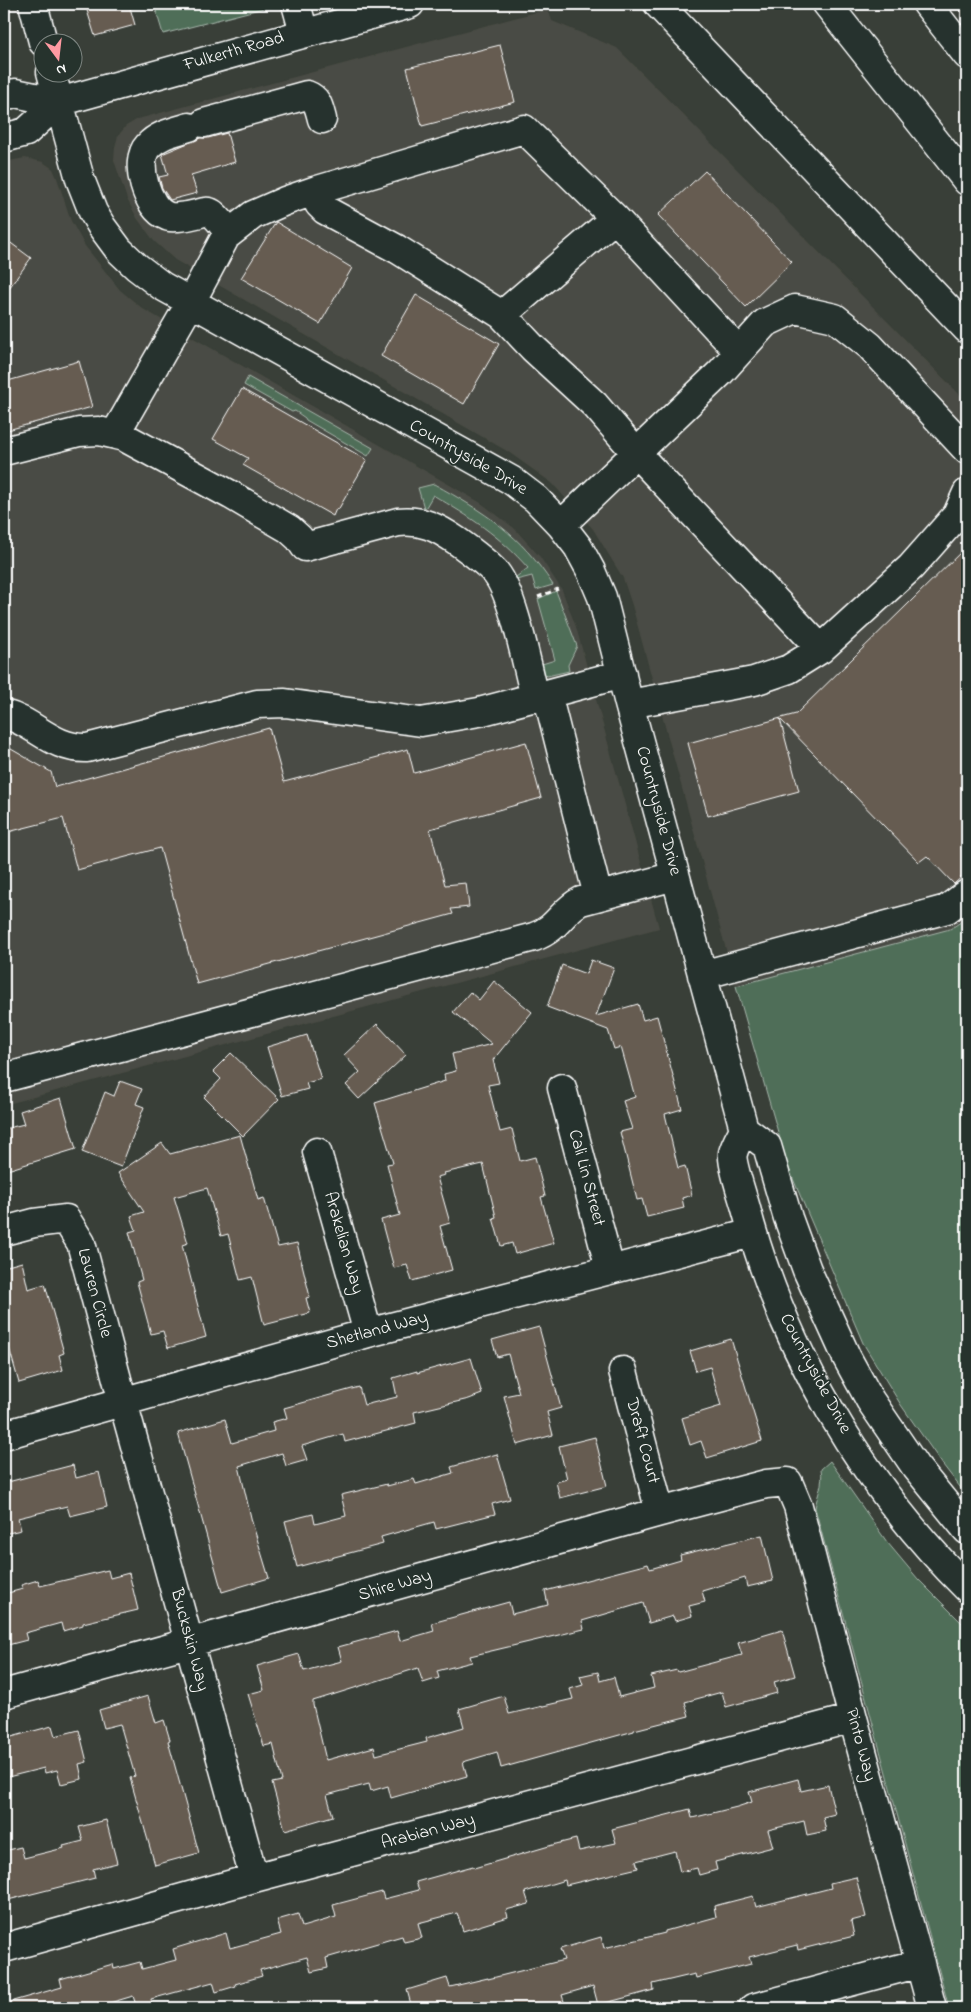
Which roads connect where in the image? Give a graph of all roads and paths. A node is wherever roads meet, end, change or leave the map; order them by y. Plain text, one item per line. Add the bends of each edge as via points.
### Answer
1 (33, 4) edge
2 (296, 4) edge
3 (410, 4) edge
4 (658, 4) edge
5 (827, 4) edge
6 (927, 4) edge
7 (40, 32) edge
8 (304, 33) junction
9 (967, 55) edge
10 (54, 82) edge
11 (4, 96) edge
12 (59, 102) junction
13 (322, 119) dead end
14 (4, 138) edge
15 (967, 181) edge
16 (314, 191) junction
17 (615, 218) junction
18 (230, 232) junction
19 (191, 302) junction
20 (502, 315) junction
21 (967, 329) edge
22 (738, 351) junction
23 (115, 434) junction
24 (967, 450) edge
25 (4, 451) edge
26 (637, 454) junction
27 (967, 493) edge
28 (561, 525) junction
29 (558, 589) dead end
30 (538, 597) dead end
31 (821, 649) junction
32 (622, 674) junction
33 (541, 695) junction
34 (629, 704) junction
35 (4, 714) edge
36 (675, 876) junction
37 (967, 894) edge
38 (598, 896) junction
39 (702, 975) junction
40 (4, 1078) edge
41 (562, 1088) dead end
42 (744, 1129) junction
43 (317, 1152) dead end
44 (4, 1231) edge
45 (752, 1232) junction
46 (610, 1269) junction
47 (368, 1333) junction
48 (623, 1371) dead end
49 (122, 1402) junction
50 (4, 1435) edge
51 (788, 1482) joint
52 (660, 1512) junction
53 (967, 1530) edge
54 (967, 1588) edge
55 (190, 1643) junction
56 (4, 1694) edge
57 (853, 1718) junction
58 (254, 1878) junction
59 (4, 1948) edge
60 (920, 1963) junction
61 (753, 2008) edge
62 (932, 2008) edge

1 - 7 main road
2 - 8 main road
3 - 8 main road, Fulkerth Road
4 - 21 main road
5 - 15 main road
6 - 9 main road
8 - 12 main road, Fulkerth Road
10 - 12 main road, Countryside Drive
11 - 12 main road, Fulkerth Road via 15,93
12 - 14 main road, Fulkerth Road via 26,132
12 - 19 main road, Countryside Drive via 80,179 102,228 141,271
13 - 18 main road via 319,105 314,97 307,95 159,136 146,148 141,166 142,180 158,210 166,216 181,217 209,211
16 - 17 main road via 524,129
16 - 18 main road via 253,215
16 - 20 main road via 325,210 397,249
17 - 20 main road
17 - 22 main road
18 - 19 main road
19 - 23 main road
19 - 28 main road, Countryside Drive via 511,480 536,499
20 - 26 main road via 596,405
22 - 24 main road via 765,322 795,309 835,318 870,346
22 - 26 main road via 720,373
23 - 25 main road via 79,432
23 - 33 main road via 132,440 289,529 305,547 412,520 429,524 451,537 484,562 504,586
26 - 28 main road
26 - 31 main road
27 - 31 main road via 957,515 911,566
28 - 32 main road, Countryside Drive via 578,547 602,597
29 - 30 path
31 - 34 main road via 789,669 754,681
32 - 33 main road
32 - 34 main road, Countryside Drive
33 - 35 main road via 448,719 421,722 285,703 257,704 86,748 62,745
33 - 38 main road
34 - 36 main road, Countryside Drive
36 - 38 main road
36 - 39 main road, Countryside Drive
37 - 39 main road via 947,909 928,915
38 - 40 main road via 574,904 549,930 534,936
39 - 42 main road, Countryside Drive
41 - 46 main road, Cali Lin Street
42 - 45 main road, Countryside Drive via 732,1155
42 - 53 main road, Countryside Drive via 767,1146 807,1270 870,1400 915,1466
43 - 47 main road, Arakelian Way
44 - 49 main road, Lauren Circle via 66,1219 81,1243
45 - 46 main road, Shetland Way
45 - 54 main road, Countryside Drive via 782,1315 827,1404 891,1501
46 - 47 main road, Shetland Way
47 - 49 main road, Shetland Way
48 - 52 main road, Draft Court
49 - 50 main road, Shetland Way
49 - 55 main road, Buckskin Way
51 - 52 main road, Shire Way via 766,1484
51 - 57 main road, Pinto Way via 798,1506
52 - 55 main road, Shire Way
55 - 56 main road, Shire Way
55 - 58 main road, Buckskin Way
57 - 58 main road, Arabian Way
57 - 60 main road, Pinto Way
58 - 59 main road, Arabian Way
60 - 61 main road
60 - 62 main road, Pinto Way

